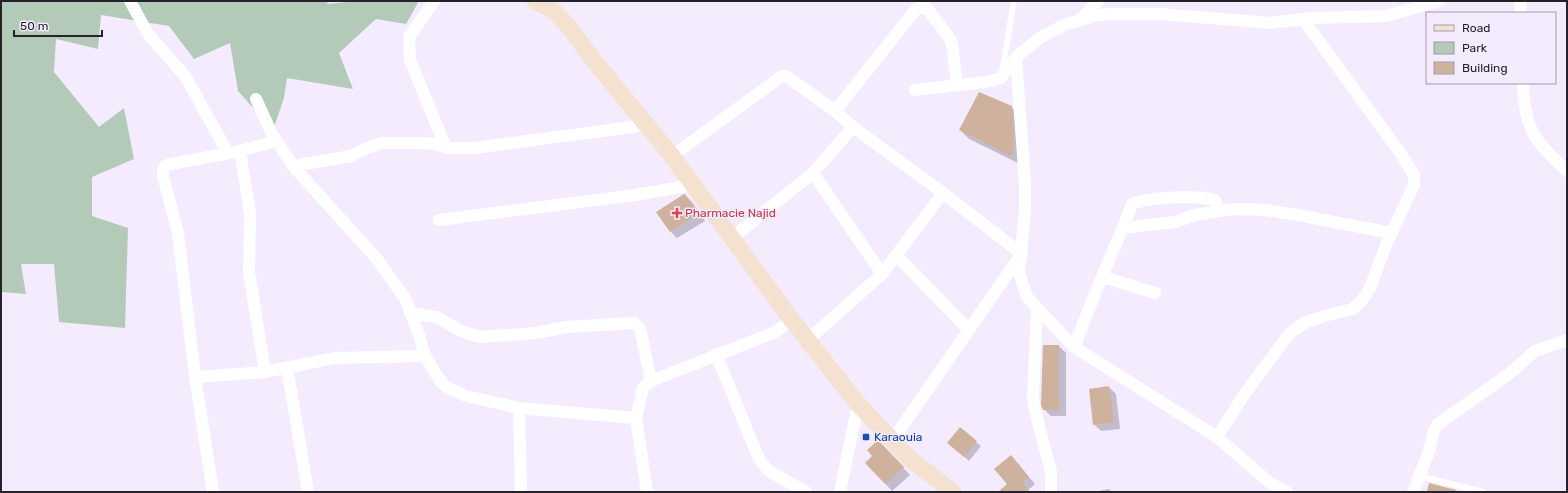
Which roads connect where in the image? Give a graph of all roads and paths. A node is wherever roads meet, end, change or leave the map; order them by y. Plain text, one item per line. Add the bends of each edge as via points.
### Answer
1 (130, 1) edge
2 (434, 1) edge
3 (536, 1) edge
4 (1014, 1) edge
5 (1098, 1) edge
6 (1439, 1) edge
7 (1520, 1) edge
8 (1521, 12) edge
9 (1303, 19) junction
10 (1081, 20) junction
11 (1016, 57) junction
12 (1001, 78) junction
13 (1523, 84) edge
14 (957, 85) junction
15 (915, 90) dead end
16 (256, 99) dead end
17 (835, 111) junction
18 (647, 125) junction
19 (853, 127) junction
20 (276, 141) junction
21 (446, 148) junction
22 (240, 151) junction
23 (228, 153) junction
24 (672, 156) junction
25 (293, 166) junction
26 (1567, 170) edge
27 (813, 173) junction
28 (692, 185) junction
29 (943, 193) junction
30 (1219, 211) junction
31 (439, 220) dead end
32 (1123, 228) junction
33 (1391, 233) junction
34 (732, 238) junction
35 (1022, 254) junction
36 (896, 255) junction
37 (882, 274) junction
38 (1103, 277) junction
39 (1155, 293) dead end
40 (1037, 309) junction
41 (410, 313) junction
42 (791, 319) junction
43 (968, 330) junction
44 (808, 340) junction
45 (1567, 340) edge
46 (1074, 347) junction
47 (716, 354) junction
48 (425, 356) junction
49 (286, 367) junction
50 (265, 372) junction
51 (195, 376) junction
52 (651, 381) junction
53 (858, 404) junction
54 (518, 408) junction
55 (636, 418) junction
56 (1217, 437) junction
57 (892, 441) junction
58 (1419, 476) junction
59 (1269, 487) edge
60 (213, 492) edge
61 (308, 492) edge
62 (521, 492) edge
63 (647, 492) edge
64 (806, 492) edge
65 (840, 492) edge
66 (953, 492) edge
67 (1051, 492) edge
68 (1286, 492) edge
69 (1413, 492) edge
70 (1483, 492) edge

1 - 23 street via 148,34 185,76
2 - 21 street via 409,37 409,51 410,60
3 - 18 street via 554,11 570,28
4 - 12 lane
5 - 10 street
6 - 9 street via 1386,16
7 - 8 street
9 - 10 street via 1270,23 1160,14 1108,14
9 - 33 street via 1414,175 1414,185
10 - 11 street via 1041,37
11 - 12 street
11 - 35 street via 1025,184
12 - 14 street
13 - 26 street via 1526,118 1538,143
14 - 15 street
14 - 17 street via 950,39 927,8 917,8
16 - 20 street
17 - 19 street
17 - 24 street via 790,78 782,76
18 - 21 street via 474,148
18 - 24 street
19 - 27 street
19 - 29 street
20 - 22 street
20 - 25 street
21 - 25 street via 438,144 382,143 351,156
22 - 23 street
22 - 50 street via 250,214 249,272
23 - 51 street via 171,164 165,166 163,171 178,233
24 - 28 street
25 - 41 street via 377,259 406,300
27 - 34 street
27 - 37 street
28 - 31 street
28 - 34 street
29 - 35 street
29 - 36 street
30 - 32 street via 1175,222
30 - 32 street via 1215,200 1206,197 1152,199 1132,204
30 - 33 street via 1266,210
32 - 38 street via 1111,252
33 - 56 street via 1364,298 1353,309 1306,322 1290,333 1246,392
34 - 42 street
35 - 40 street via 1020,272 1023,287
35 - 43 street
36 - 37 street
36 - 43 street
37 - 44 street
38 - 39 street
38 - 46 street
40 - 46 street
40 - 67 street via 1033,395 1051,472
41 - 48 street
41 - 52 street via 437,317 459,330 479,337 537,333 566,327 634,323 640,328
42 - 44 street
42 - 47 street via 773,333
43 - 57 street
44 - 53 street
45 - 58 street via 1534,351 1509,374 1438,424
46 - 56 street
47 - 52 street
47 - 64 street via 759,459 769,471
48 - 49 street via 335,358
48 - 54 street via 441,382 448,388 466,396
49 - 50 street
49 - 61 street
50 - 51 street
51 - 60 street
52 - 55 street via 643,388
53 - 57 street
53 - 65 street
54 - 55 street
54 - 62 street
55 - 63 street
56 - 59 street
57 - 66 street via 933,479
58 - 69 street
58 - 70 lane
59 - 68 street

